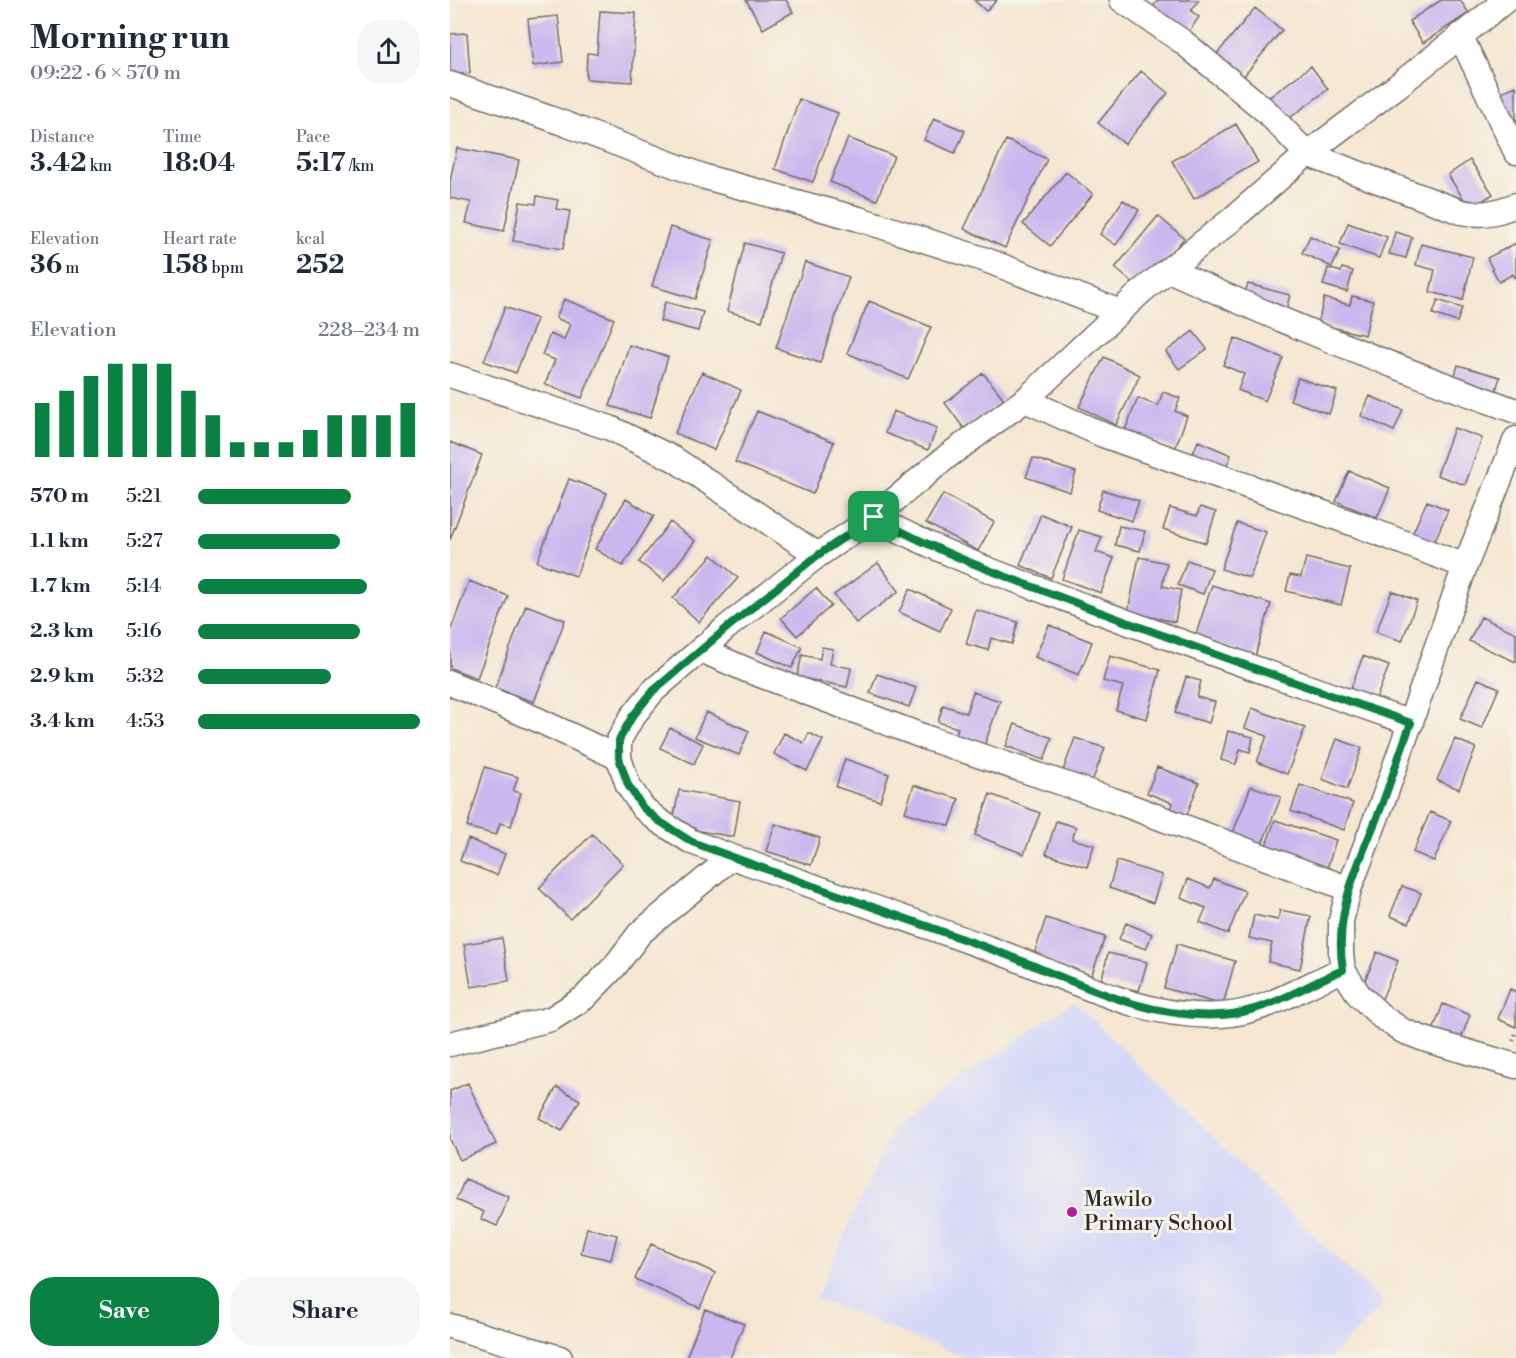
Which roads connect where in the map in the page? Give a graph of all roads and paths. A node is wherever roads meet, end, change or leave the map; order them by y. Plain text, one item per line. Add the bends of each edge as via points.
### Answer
1 (1122, 0) edge
2 (1506, 0) edge
3 (1460, 35) junction
4 (450, 84) edge
5 (1516, 152) edge
6 (1307, 154) junction
7 (1516, 205) edge
8 (1169, 270) junction
9 (1120, 312) junction
10 (450, 375) edge
11 (1025, 400) junction
12 (1516, 411) edge
13 (1516, 439) edge
14 (874, 517) junction
15 (818, 555) junction
16 (1465, 566) junction
17 (701, 650) junction
18 (450, 683) edge
19 (1411, 723) junction
20 (619, 758) junction
21 (732, 857) junction
22 (1349, 889) junction
23 (1343, 970) junction
24 (450, 1044) edge
25 (1516, 1066) edge
26 (450, 1326) edge
27 (560, 1358) edge

1 - 6 street via 1183,42 1258,104
2 - 3 street
3 - 5 street
3 - 6 street
4 - 9 street via 552,118 705,177 859,219 986,260
6 - 7 street via 1461,212 1496,213
6 - 8 street
8 - 9 street
8 - 12 street via 1428,379
9 - 11 street
10 - 15 street via 610,428 674,459
11 - 14 street via 949,455
11 - 16 street via 1103,435
13 - 16 street
14 - 15 street
14 - 19 street via 934,548 1022,583
15 - 17 street
16 - 19 street
17 - 20 street via 653,691 632,717 619,740
17 - 22 street via 930,739 1113,800
18 - 20 street
19 - 22 street
20 - 21 street via 628,785 643,808 692,842
21 - 23 street via 1150,1009 1180,1014 1246,1012
21 - 24 street via 640,933 584,998 551,1019
22 - 23 street via 1341,921
23 - 25 street via 1359,995 1403,1030
26 - 27 street

